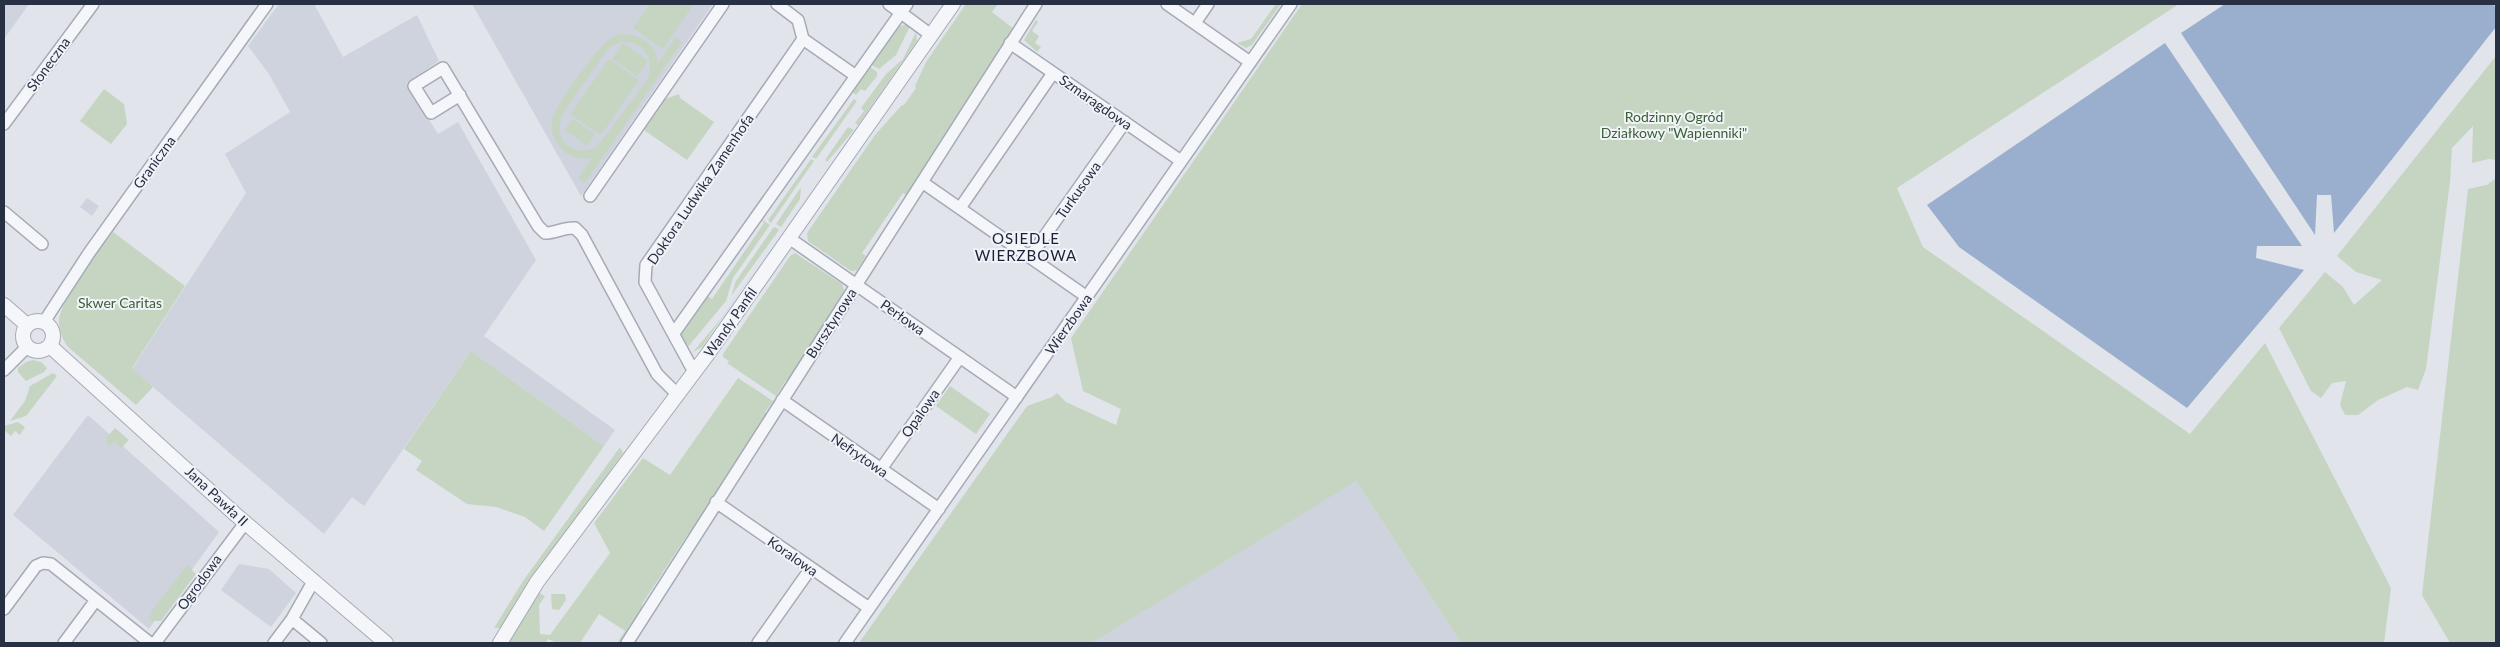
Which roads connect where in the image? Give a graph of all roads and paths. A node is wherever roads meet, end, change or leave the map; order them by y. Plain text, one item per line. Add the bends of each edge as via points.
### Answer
1 (93, 4) edge
2 (267, 4) edge
3 (723, 4) edge
4 (777, 4) edge
5 (889, 4) edge
6 (953, 4) edge
7 (1036, 4) edge
8 (1167, 4) edge
9 (1208, 4) edge
10 (1291, 4) edge
11 (904, 8) edge
12 (1195, 23) junction
13 (931, 35) junction
14 (803, 39) junction
15 (1010, 43) junction
16 (1250, 62) junction
17 (1053, 73) junction
18 (856, 76) junction
19 (460, 95) dead end
20 (1125, 122) junction
21 (4, 124) edge
22 (1181, 161) junction
23 (922, 182) junction
24 (590, 196) dead end
25 (960, 208) junction
26 (4, 212) edge
27 (789, 238) junction
28 (42, 244) dead end
29 (1030, 257) junction
30 (856, 284) junction
31 (1087, 297) junction
32 (4, 305) edge
33 (44, 322) junction
34 (27, 325) junction
35 (674, 333) junction
36 (50, 346) junction
37 (27, 347) junction
38 (960, 357) junction
39 (4, 370) edge
40 (694, 372) junction
41 (678, 395) junction
42 (1017, 397) junction
43 (782, 400) junction
44 (881, 469) junction
45 (716, 502) junction
46 (939, 509) junction
47 (245, 523) junction
48 (811, 568) junction
49 (314, 580) junction
50 (96, 600) junction
51 (869, 608) junction
52 (4, 610) edge
53 (292, 620) junction
54 (500, 641) edge
55 (64, 643) edge
56 (150, 643) edge
57 (155, 643) edge
58 (274, 643) edge
59 (321, 643) edge
60 (386, 643) edge
61 (627, 643) edge
62 (758, 643) edge
63 (845, 643) edge

1 - 21 street, Słoneczna
2 - 33 street, Graniczna via 89,253
3 - 24 street
4 - 14 street via 798,20
5 - 11 street
6 - 13 street, Wandy Panfil
7 - 15 street, Bursztynowa
8 - 12 street
9 - 12 street
10 - 16 street, Wierzbowa
11 - 13 street
11 - 18 street
12 - 16 street
13 - 27 street, Wandy Panfil
14 - 18 street
14 - 35 street, Doktora Ludwika Zamenhofa via 646,265 645,282
15 - 17 street, Szmaragdowa
15 - 23 street, Bursztynowa
16 - 22 street, Wierzbowa
17 - 20 street, Szmaragdowa
17 - 25 street
18 - 35 street
19 - 41 street via 538,226 545,233 575,228 582,235 657,374
20 - 22 street, Szmaragdowa
20 - 29 street, Turkusowa
22 - 31 street, Wierzbowa
23 - 25 street
23 - 30 street, Bursztynowa
25 - 29 street
26 - 28 street
27 - 30 street, Perłowa
27 - 40 street, Wandy Panfil
29 - 31 street
30 - 38 street, Perłowa
30 - 43 street, Bursztynowa
31 - 42 street, Wierzbowa
32 - 34 street
33 - 34 street
33 - 36 street via 52,328 54,336
34 - 37 street via 22,336
35 - 40 street, Doktora Ludwika Zamenhofa
36 - 37 street via 38,352
36 - 47 street, Jana Pawła II
37 - 39 street
38 - 42 street, Perłowa
38 - 44 street, Opalowa
40 - 41 street, Wandy Panfil
41 - 54 street, Wandy Panfil via 537,582
42 - 46 street, Wierzbowa
43 - 44 street, Nefrytowa
43 - 45 street, Bursztynowa
44 - 46 street, Nefrytowa
45 - 48 street, Koralowa
45 - 61 street, Bursztynowa
46 - 51 street, Wierzbowa
47 - 49 street, Jana Pawła II
47 - 57 street, Ogrodowa
48 - 51 street, Koralowa
48 - 62 street
49 - 53 street
49 - 60 street, Jana Pawła II
50 - 52 street via 51,564 43,563 36,566
50 - 55 street
50 - 56 street
51 - 63 street, Wierzbowa
53 - 58 street
53 - 59 street

